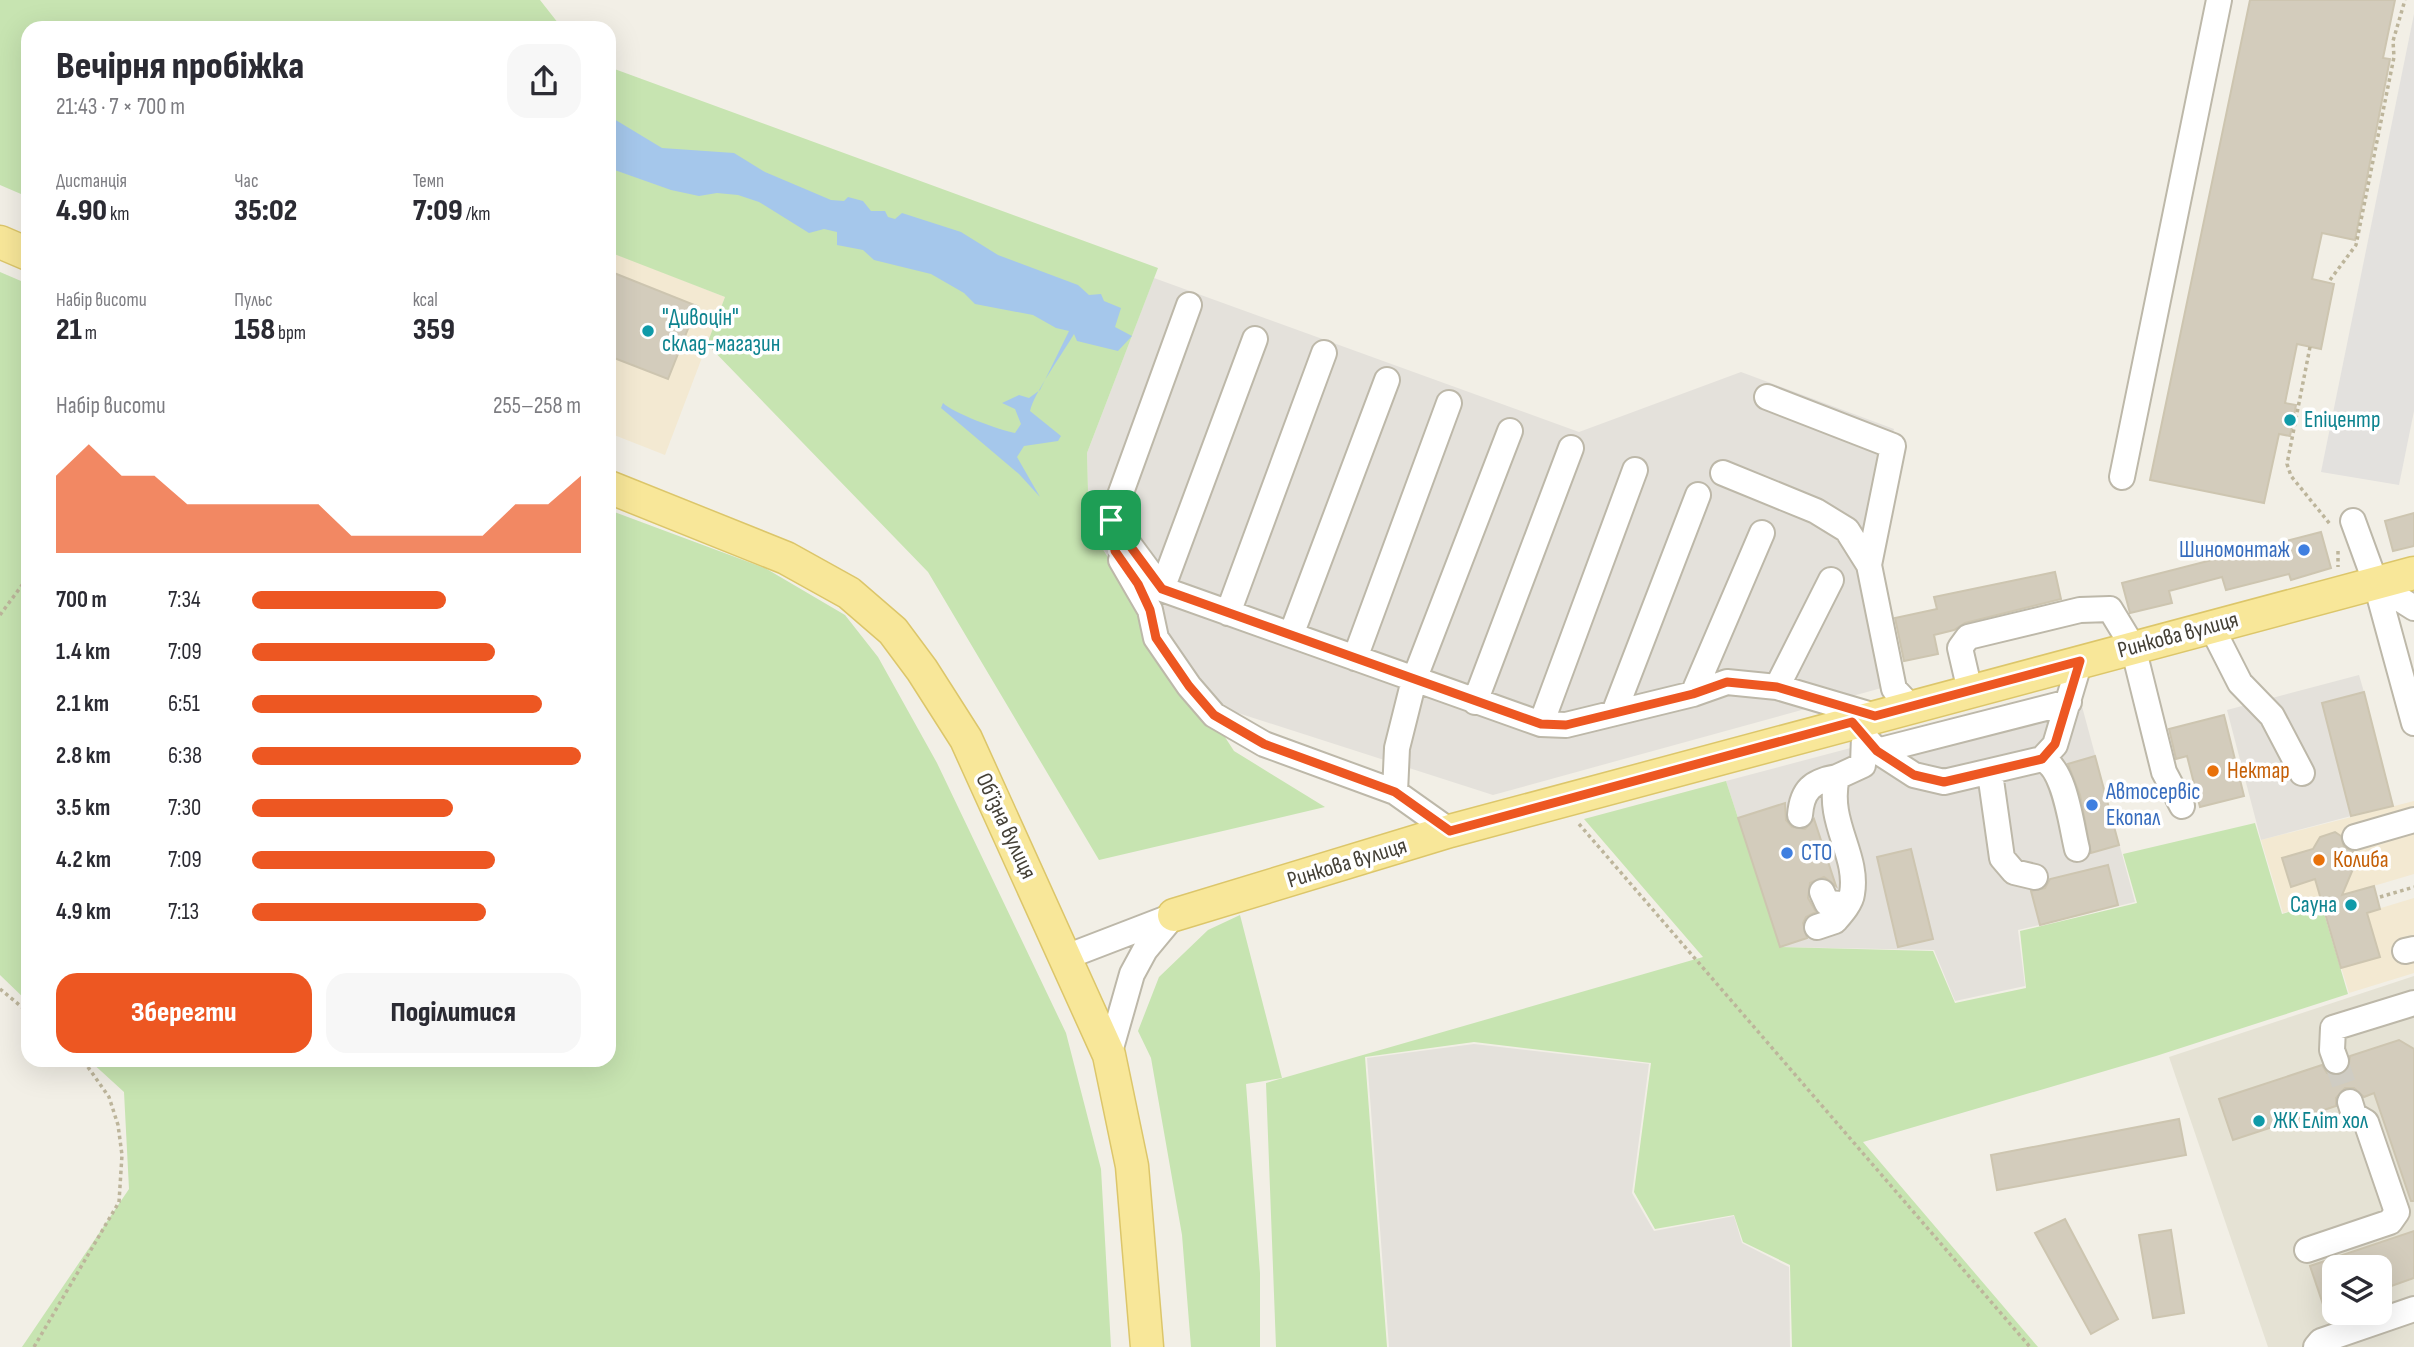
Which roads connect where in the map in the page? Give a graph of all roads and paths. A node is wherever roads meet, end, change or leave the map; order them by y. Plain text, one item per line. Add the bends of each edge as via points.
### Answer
1 (2220, 0) edge
2 (2405, 0) edge
3 (0, 242) edge
4 (21, 251) edge
5 (2330, 280) dead end
6 (1189, 305) dead end
7 (1255, 339) dead end
8 (2310, 347) dead end
9 (1324, 353) dead end
10 (1387, 380) dead end
11 (1767, 397) dead end
12 (1449, 403) dead end
13 (1510, 431) dead end
14 (1571, 448) dead end
15 (1635, 470) dead end
16 (1723, 473) dead end
17 (2122, 477) dead end
18 (616, 490) edge
19 (1698, 495) dead end
20 (1111, 520) junction
21 (2344, 525) joint
22 (1762, 533) dead end
23 (2336, 541) dead end
24 (1869, 565) junction
25 (2414, 573) edge
26 (1831, 580) dead end
27 (2376, 584) junction
28 (21, 586) edge
29 (1162, 589) junction
30 (2337, 593) junction
31 (2414, 608) edge
32 (1228, 612) junction
33 (0, 615) edge
34 (2211, 626) junction
35 (1291, 635) junction
36 (2133, 647) junction
37 (1355, 659) junction
38 (2080, 661) junction
39 (1414, 680) junction
40 (1777, 687) junction
41 (1970, 691) junction
42 (1693, 694) junction
43 (1475, 702) junction
44 (2069, 702) junction
45 (1911, 706) junction
46 (1614, 713) junction
47 (2414, 723) edge
48 (1541, 724) junction
49 (1867, 731) junction
50 (2052, 760) junction
51 (1990, 773) junction
52 (2302, 774) dead end
53 (1837, 777) junction
54 (1395, 792) junction
55 (1560, 801) junction
56 (2182, 806) dead end
57 (1800, 815) dead end
58 (2414, 820) edge
59 (1450, 831) junction
60 (2355, 837) dead end
61 (2077, 849) dead end
62 (2035, 877) dead end
63 (2414, 887) edge
64 (1822, 892) dead end
65 (2380, 897) dead end
66 (1849, 901) junction
67 (1174, 915) junction
68 (1817, 927) dead end
69 (1066, 957) junction
70 (0, 989) edge
71 (2414, 1003) edge
72 (21, 1006) edge
73 (1109, 1055) junction
74 (2336, 1060) tunnel mouth
75 (88, 1067) edge
76 (2350, 1102) tunnel mouth
77 (2306, 1250) dead end
78 (2414, 1309) edge
79 (34, 1347) edge
80 (1147, 1347) edge
81 (2030, 1347) edge
82 (2316, 1347) edge

1 - 17 street
2 - 5 path via 2393,41 2394,57 2357,245
3 - 4 main road
6 - 20 street
7 - 29 street
8 - 21 path via 2287,464 2291,476
9 - 32 street
10 - 35 street
11 - 24 street via 1893,446
12 - 37 street
13 - 39 street
14 - 43 street
15 - 48 street
16 - 24 street via 1816,511 1847,530
18 - 69 main road, Обʼїзна вулиця via 786,558 849,593 892,631 966,739
19 - 46 street
20 - 29 street
20 - 54 street via 1115,551 1138,584 1156,638 1214,715 1264,744
21 - 27 street
22 - 42 street
23 - 30 path via 2340,565 2332,573
24 - 45 street via 1894,689
25 - 27 main road, Ринкова вулиця
26 - 40 street
27 - 30 main road, Ринкова вулиця
27 - 31 street
27 - 47 street
28 - 33 path
29 - 32 street
30 - 34 main road, Ринкова вулиця
32 - 35 street
34 - 36 main road, Ринкова вулиця
34 - 52 street via 2240,683 2272,716
35 - 37 street
36 - 38 main road, Ринкова вулиця
36 - 41 street via 2110,609 2080,610 1968,638 1960,648
36 - 56 street via 2164,772
37 - 39 street
38 - 41 main road, Ринкова вулиця
38 - 44 street
39 - 43 street
39 - 54 street via 1397,748
40 - 42 street via 1727,682
40 - 49 street
41 - 45 main road, Ринкова вулиця
42 - 46 street
43 - 48 street
44 - 49 street
44 - 50 street
45 - 49 main road, Ринкова вулиця
46 - 48 street via 1566,725
49 - 51 street via 1914,775 1944,782
49 - 53 street via 1863,765
49 - 55 main road, Ринкова вулиця
50 - 51 street
50 - 61 street
51 - 62 street via 2002,858 2014,872
53 - 57 street via 1813,785 1801,798
53 - 66 street via 1834,812 1850,867 1853,894
54 - 59 street
55 - 59 main road, Ринкова вулиця
55 - 81 path
58 - 60 street
59 - 67 main road, Ринкова вулиця
63 - 65 path
64 - 66 street via 1827,902
66 - 68 street via 1835,921
67 - 69 street, Ринкова вулиця
67 - 73 street via 1132,974
69 - 73 main road, Обʼїзна вулиця
70 - 72 path
71 - 74 street via 2333,1028
73 - 80 main road, Обʼїзна вулиця via 1132,1166
75 - 79 path via 109,1097 118,1125 119,1202
76 - 77 street via 2354,1115 2366,1122 2397,1212 2390,1222
78 - 82 street via 2320,1341

